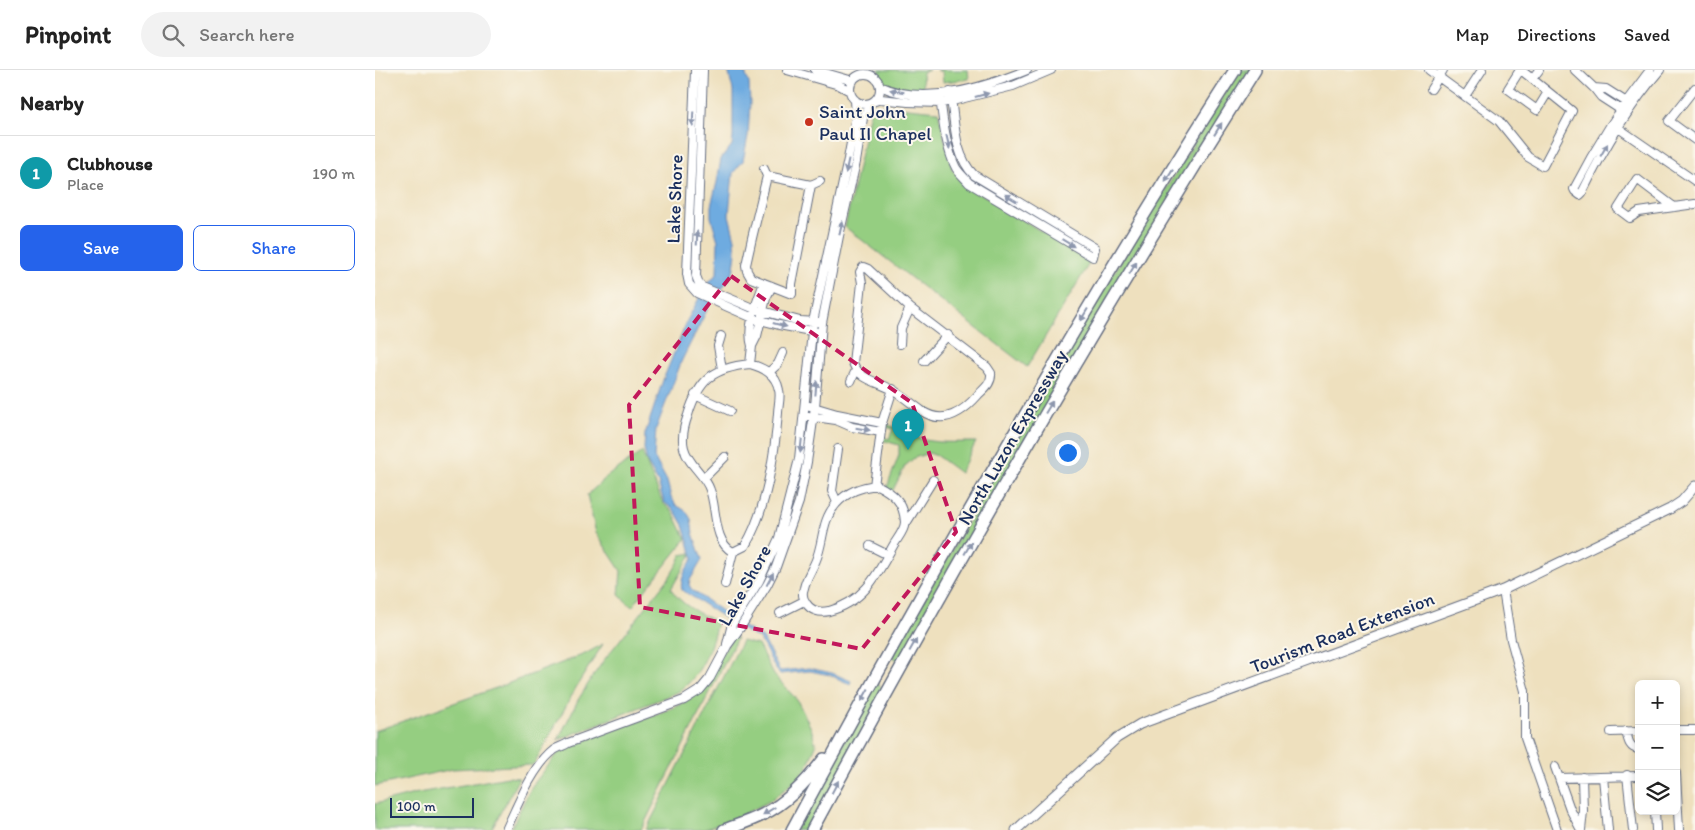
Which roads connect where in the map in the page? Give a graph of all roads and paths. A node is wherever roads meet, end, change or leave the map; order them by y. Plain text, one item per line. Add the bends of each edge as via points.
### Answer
1 (695, 70) edge
2 (703, 70) edge
3 (787, 70) edge
4 (815, 70) edge
5 (1027, 70) edge
6 (1031, 70) edge
7 (1051, 70) edge
8 (1235, 70) edge
9 (1255, 70) edge
10 (1429, 70) edge
11 (1482, 70) edge
12 (1521, 70) edge
13 (1539, 70) edge
14 (1575, 70) edge
15 (1649, 70) edge
16 (1660, 70) edge
17 (862, 72) edge
18 (872, 73) edge
19 (1441, 73) edge
20 (1035, 78) junction
21 (1532, 79) junction
22 (853, 81) junction
23 (880, 86) junction
24 (1594, 88) junction
25 (1695, 88) edge
26 (1431, 89) dead end
27 (850, 91) junction
28 (1548, 92) junction
29 (1614, 94) junction
30 (954, 96) junction
31 (1465, 96) junction
32 (940, 99) junction
33 (855, 100) junction
34 (872, 102) junction
35 (1608, 102) junction
36 (1629, 104) junction
37 (1623, 112) junction
38 (1615, 125) junction
39 (1695, 139) edge
40 (973, 175) junction
41 (1695, 180) edge
42 (820, 182) dead end
43 (969, 183) junction
44 (811, 185) junction
45 (1695, 204) edge
46 (1674, 207) junction
47 (875, 277) junction
48 (764, 283) junction
49 (862, 283) junction
50 (772, 286) junction
51 (697, 288) junction
52 (910, 308) junction
53 (758, 315) junction
54 (813, 322) junction
55 (823, 323) junction
56 (812, 331) junction
57 (821, 333) junction
58 (948, 335) junction
59 (721, 336) dead end
60 (900, 344) dead end
61 (783, 354) dead end
62 (924, 361) dead end
63 (750, 364) junction
64 (721, 369) junction
65 (855, 370) junction
66 (769, 372) junction
67 (851, 381) dead end
68 (893, 389) junction
69 (695, 395) junction
70 (805, 405) junction
71 (815, 407) junction
72 (730, 411) dead end
73 (804, 415) junction
74 (813, 416) junction
75 (837, 417) junction
76 (882, 423) junction
77 (881, 432) junction
78 (838, 449) dead end
79 (725, 457) dead end
80 (704, 478) junction
81 (933, 480) dead end
82 (875, 486) junction
83 (1695, 486) edge
84 (837, 502) junction
85 (905, 525) junction
86 (870, 546) dead end
87 (733, 552) junction
88 (888, 555) junction
89 (725, 584) dead end
90 (1503, 590) junction
91 (804, 601) junction
92 (780, 614) dead end
93 (727, 646) junction
94 (849, 724) junction
95 (1680, 730) edge
96 (1695, 730) edge
97 (1626, 731) junction
98 (1635, 731) edge
99 (1611, 732) dead end
100 (1635, 749) edge
101 (1555, 767) dead end
102 (1627, 776) junction
103 (1635, 776) edge
104 (1582, 777) junction
105 (1603, 777) junction
106 (1560, 778) junction
107 (1655, 815) edge
108 (1678, 815) edge
109 (506, 830) edge
110 (724, 830) edge
111 (792, 830) edge
112 (812, 830) edge
113 (1015, 830) edge
114 (1557, 830) edge
115 (1581, 830) edge
116 (1608, 830) edge
117 (1633, 830) edge
118 (1656, 830) edge
119 (1679, 830) edge

1 -> 51 street, Lake Shore via 687,280
51 -> 2 street, Lake Shore
3 - 27 street
4 - 22 street
5 - 30 street
6 - 20 street
7 - 20 street
8 -> 94 highway, North Luzon Expressway via 1029,407
112 -> 9 highway, North Luzon Expressway via 1025,447
10 - 19 street
11 - 31 street
12 - 21 street
12 - 28 street via 1507,89 1537,110
13 - 21 street
14 - 24 street
15 - 36 street
16 - 36 street
17 - 18 street
17 - 22 street
18 - 23 street
19 - 26 street
19 - 31 street
30 -> 20 street via 1003,89
21 - 28 street
22 - 27 street
32 -> 23 street
23 - 34 street via 879,96
24 - 29 street
24 - 35 street
25 - 39 street via 1669,121
27 - 33 street
28 - 31 street via 1573,111 1543,166 1527,157 1499,122
29 - 35 street
29 - 36 street
30 - 32 street
30 - 40 street via 959,152
32 - 34 street via 908,102 881,99
32 -> 43 street via 952,157 956,168
33 - 34 street via 862,104
33 -> 54 street, Lake Shore via 856,116 849,158
55 -> 34 street, Lake Shore via 863,118
35 - 37 street
36 - 37 street
37 - 38 street
38 -> 38 street via 1595,149 1574,189 1580,195
38 - 41 street
40 - 43 street
43 -> 40 street via 1093,257 1095,248
42 - 44 street
44 - 48 street via 766,173 746,265 751,278
44 - 50 street via 792,294
45 - 46 street
46 - 46 street via 1637,179 1618,209 1630,218 1639,212
47 - 49 street
47 - 49 street via 863,267 860,272
47 - 52 street
48 - 50 street
48 - 53 street
49 - 65 street via 853,363
50 - 53 street
51 - 53 street
52 - 58 street
52 - 60 street via 901,328
53 - 54 street
53 -> 56 street via 798,330
53 - 63 street via 750,334 753,346
54 - 55 street
54 - 56 street, Lake Shore
55 - 57 street, Lake Shore
56 - 57 street
56 - 70 street, Lake Shore
71 -> 57 street, Lake Shore
58 - 62 street
58 - 68 street via 991,372 989,383 971,403 957,414 941,417 923,411
59 - 64 street via 718,346
61 - 66 street
63 - 64 street
63 - 66 street
64 - 69 street
65 - 67 street
65 - 68 street
66 - 87 street via 779,391 772,461 749,541
68 - 76 street
69 - 72 street
69 - 80 street via 683,440 688,458
70 - 71 street
70 - 73 street, Lake Shore
71 - 74 street, Lake Shore
71 - 75 street
73 - 74 street
73 -> 93 street, Lake Shore via 799,459 779,538 759,580 732,624
74 - 75 street
93 -> 74 street, Lake Shore via 776,568 799,502
75 - 76 street
75 -> 77 street via 852,426
76 - 77 street
77 - 82 street
78 - 84 street via 832,491
79 - 80 street
80 - 87 street via 711,490 723,543
81 - 85 street
82 - 84 street via 861,487
82 - 85 street via 896,497 904,512
83 - 90 main road, Tourism Road Extension via 1670,509
84 - 91 street via 827,518 817,558 803,588
85 - 88 street
86 - 88 street
87 - 89 street
88 - 91 street via 864,592 850,604 824,612 812,609
90 - 113 main road, Tourism Road Extension via 1140,724 1117,738
90 - 114 street via 1511,640 1525,691 1525,738
91 - 92 street
93 - 109 street via 710,678 692,696 553,751 530,780
94 -> 110 highway via 812,774 792,794 765,814
94 - 111 highway, North Luzon Expressway
95 - 96 street
97 - 98 street
97 - 99 street
97 - 100 street
101 - 106 street
102 - 103 street
102 - 105 street
102 - 117 street
104 - 105 street
104 - 106 street
104 - 115 street
105 - 116 street
106 - 115 street
107 - 118 street
108 - 119 street

